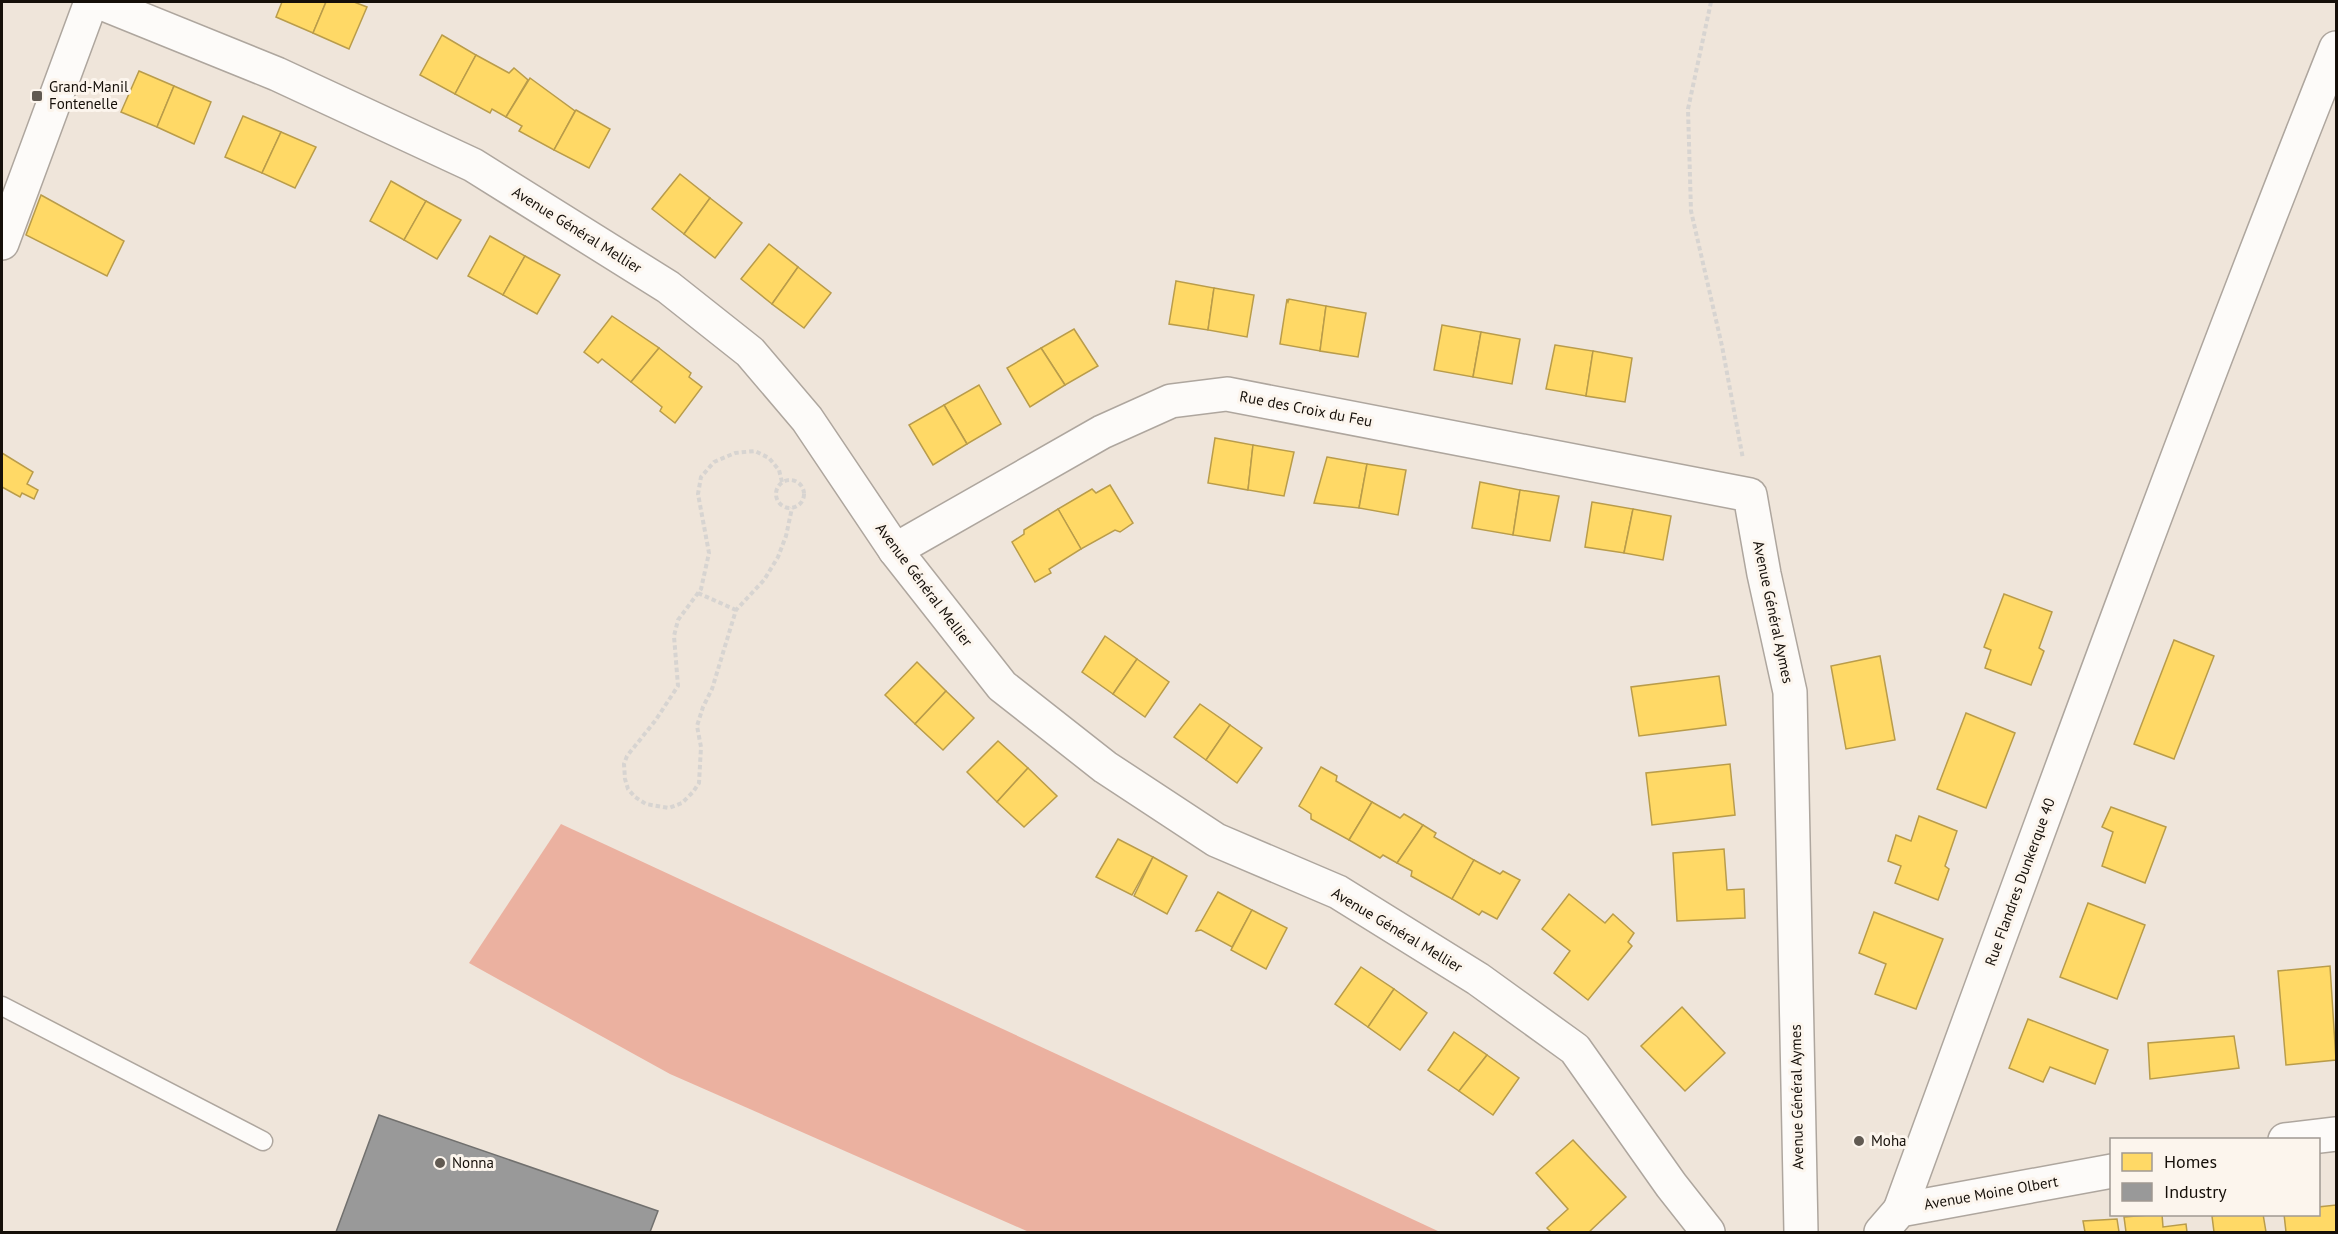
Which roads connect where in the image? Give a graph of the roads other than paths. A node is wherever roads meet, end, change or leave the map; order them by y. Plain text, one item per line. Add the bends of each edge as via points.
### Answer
1 (91, 2) edge
2 (99, 2) edge
3 (2337, 48) edge
4 (2, 243) edge
5 (1750, 495) joint
6 (895, 550) junction
7 (2, 1006) edge
8 (2337, 1134) edge
9 (2302, 1138) edge
10 (264, 1141) dead end
11 (2110, 1171) edge
12 (1890, 1221) edge
13 (1708, 1233) edge
14 (1801, 1233) edge

1 - 4 street
2 - 6 street, Avenue Général Mellier via 277,74 473,165 668,287 750,352 807,419
3 - 12 street, Rue Flandres Dunkerque 40 via 2255,250
5 - 6 street, Rue des Croix du Feu via 1227,394 1171,401 1102,432
5 - 14 street, Avenue Général Aymes via 1790,692
6 - 13 street, Avenue Général Mellier via 1002,686 1105,767 1216,840 1338,892 1478,980 1575,1049
7 - 10 lane
8 - 9 street
11 - 12 street, Avenue Moine Olbert

